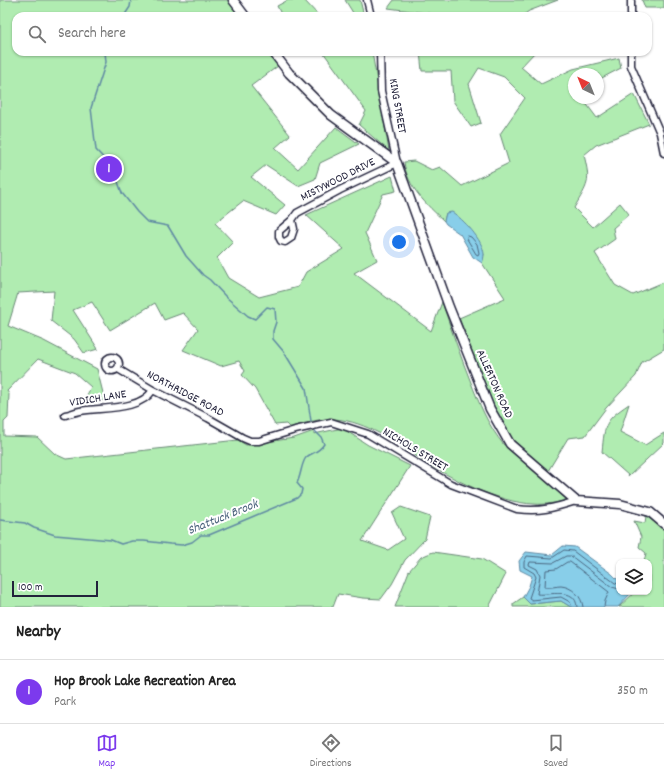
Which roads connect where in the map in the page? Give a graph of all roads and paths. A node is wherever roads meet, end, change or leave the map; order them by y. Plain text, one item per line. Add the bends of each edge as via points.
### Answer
1 (233, 0) edge
2 (367, 0) edge
3 (631, 0) edge
4 (242, 12) edge
5 (371, 12) edge
6 (631, 12) edge
7 (275, 56) edge
8 (380, 56) edge
9 (631, 56) edge
10 (664, 153) edge
11 (397, 163) junction
12 (292, 220) dead end
13 (118, 369) dead end
14 (153, 390) junction
15 (65, 415) dead end
16 (243, 438) joint
17 (576, 501) junction
18 (664, 524) edge

1 - 4 street
2 - 5 street
3 - 6 street
7 - 11 street via 331,115
8 - 11 street, KING STREET via 382,91
9 - 10 street via 631,66 660,133
11 - 12 street, MISTYWOOD DRIVE via 297,213
11 - 17 street, ALLERTON ROAD via 449,308 490,409 510,444
13 - 14 street, NORTHRIDGE ROAD
14 - 15 street, VIDICH LANE via 147,398 135,404
14 - 16 street, NORTHRIDGE ROAD
16 - 17 street, NICHOLS STREET via 259,441 331,422 368,434 452,484 517,509 553,509
17 - 18 street via 620,504 650,512

